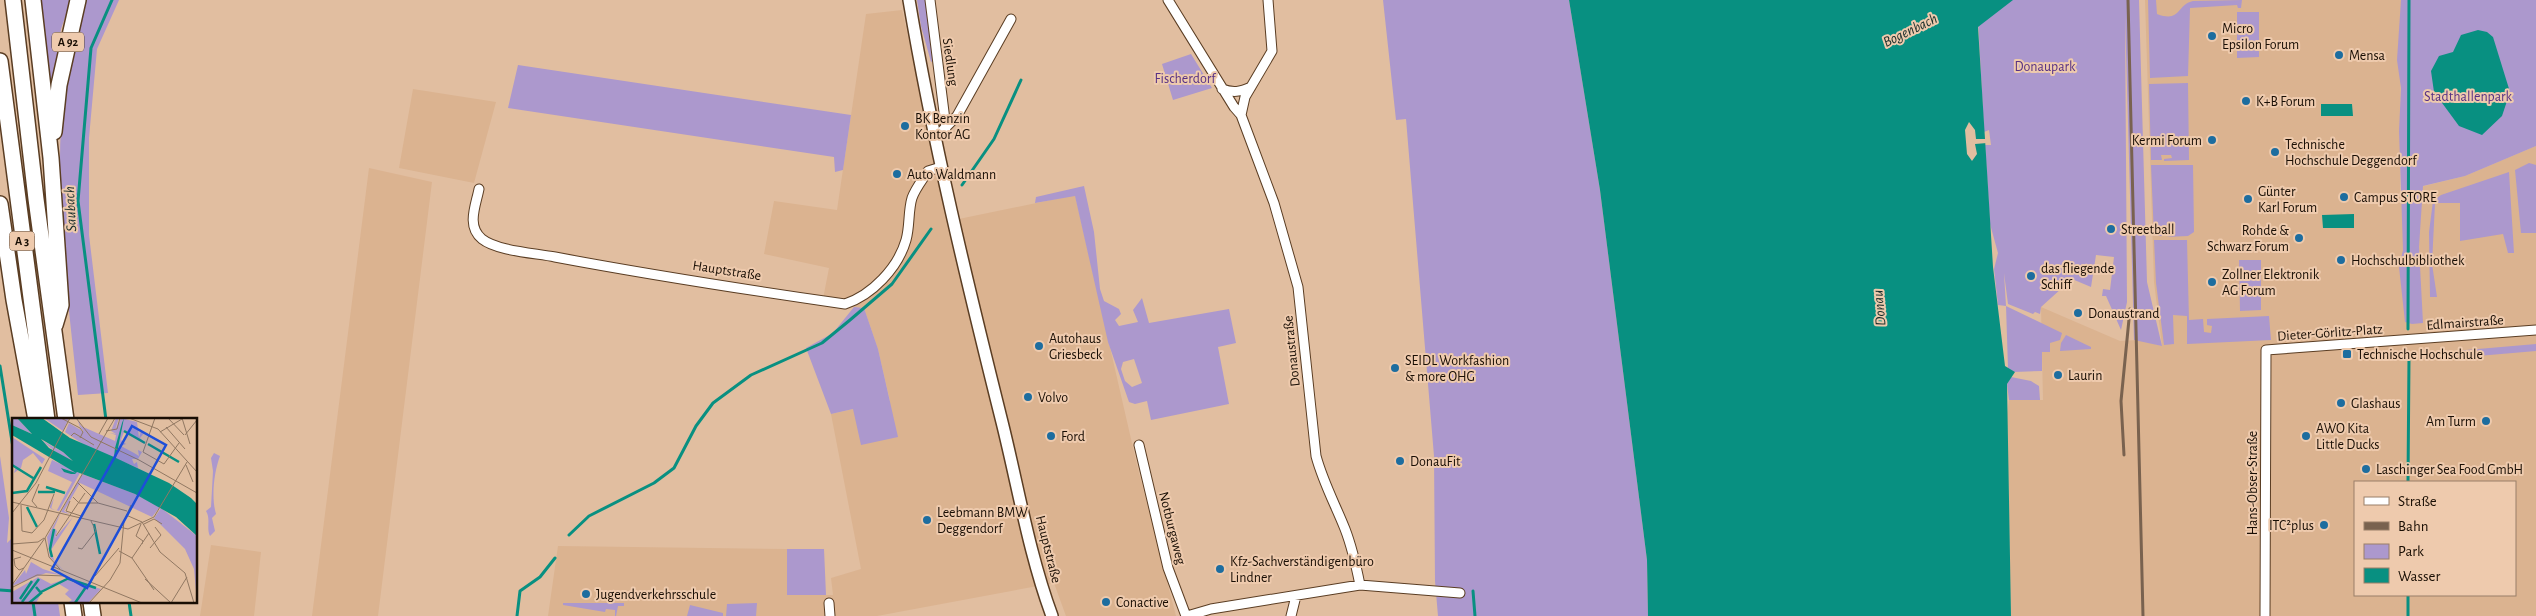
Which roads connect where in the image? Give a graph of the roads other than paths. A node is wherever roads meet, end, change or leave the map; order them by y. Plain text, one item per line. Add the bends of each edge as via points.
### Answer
1 (13, 0) edge
2 (33, 0) edge
3 (78, 0) edge
4 (908, 0) edge
5 (930, 0) edge
6 (1168, 0) edge
7 (1268, 0) edge
8 (1011, 19) dead end
9 (0, 61) edge
10 (1251, 87) junction
11 (1222, 89) junction
12 (1241, 115) junction
13 (946, 128) junction
14 (935, 138) junction
15 (51, 158) junction
16 (941, 167) junction
17 (480, 189) dead end
18 (0, 204) edge
19 (3, 240) edge
20 (54, 329) junction
21 (2536, 330) edge
22 (2397, 341) joint
23 (2266, 350) joint
24 (36, 418) edge
25 (47, 418) edge
26 (66, 418) edge
27 (1139, 445) dead end
28 (1360, 585) junction
29 (1460, 593) dead end
30 (1296, 596) junction
31 (829, 603) dead end
32 (830, 616) edge
33 (1052, 616) edge
34 (1187, 616) edge
35 (1291, 616) edge
36 (2265, 616) edge

1 - 20 highway, A 3 via 34,190
2 - 15 highway, A 3
3 - 15 highway, A 92 via 60,85
4 - 14 main road, Hauptstraße
5 - 13 street, Siedlung
6 - 11 street, Donaustraße
7 - 10 street via 1272,51
8 - 13 street, Siedlung via 957,116
9 - 25 highway, A 3
10 - 11 street via 1230,92
10 - 12 street
11 - 12 street, Donaustraße
12 - 28 street, Donaustraße via 1274,203 1298,288 1316,456 1320,475 1355,559
13 - 14 street, Siedlung
14 - 16 main road, Hauptstraße
15 - 20 highway, A 3 via 62,305
16 - 17 street, Hauptstraße via 928,171 912,197 907,238 899,258 879,282 857,300 845,304 501,247 481,238 474,227 473,217
16 - 33 main road, Hauptstraße via 1034,556
18 - 19 highway, A 3
19 - 24 highway, A 3
20 - 26 highway, A 3
21 - 22 street, Edlmairstraße
22 - 23 street, Dieter-Görlitz-Platz
23 - 36 street, Hans-Obser-Straße
27 - 34 street, Notburgaweg via 1168,568
28 - 29 street
28 - 30 street
30 - 34 street via 1211,609
30 - 35 street
31 - 32 street

